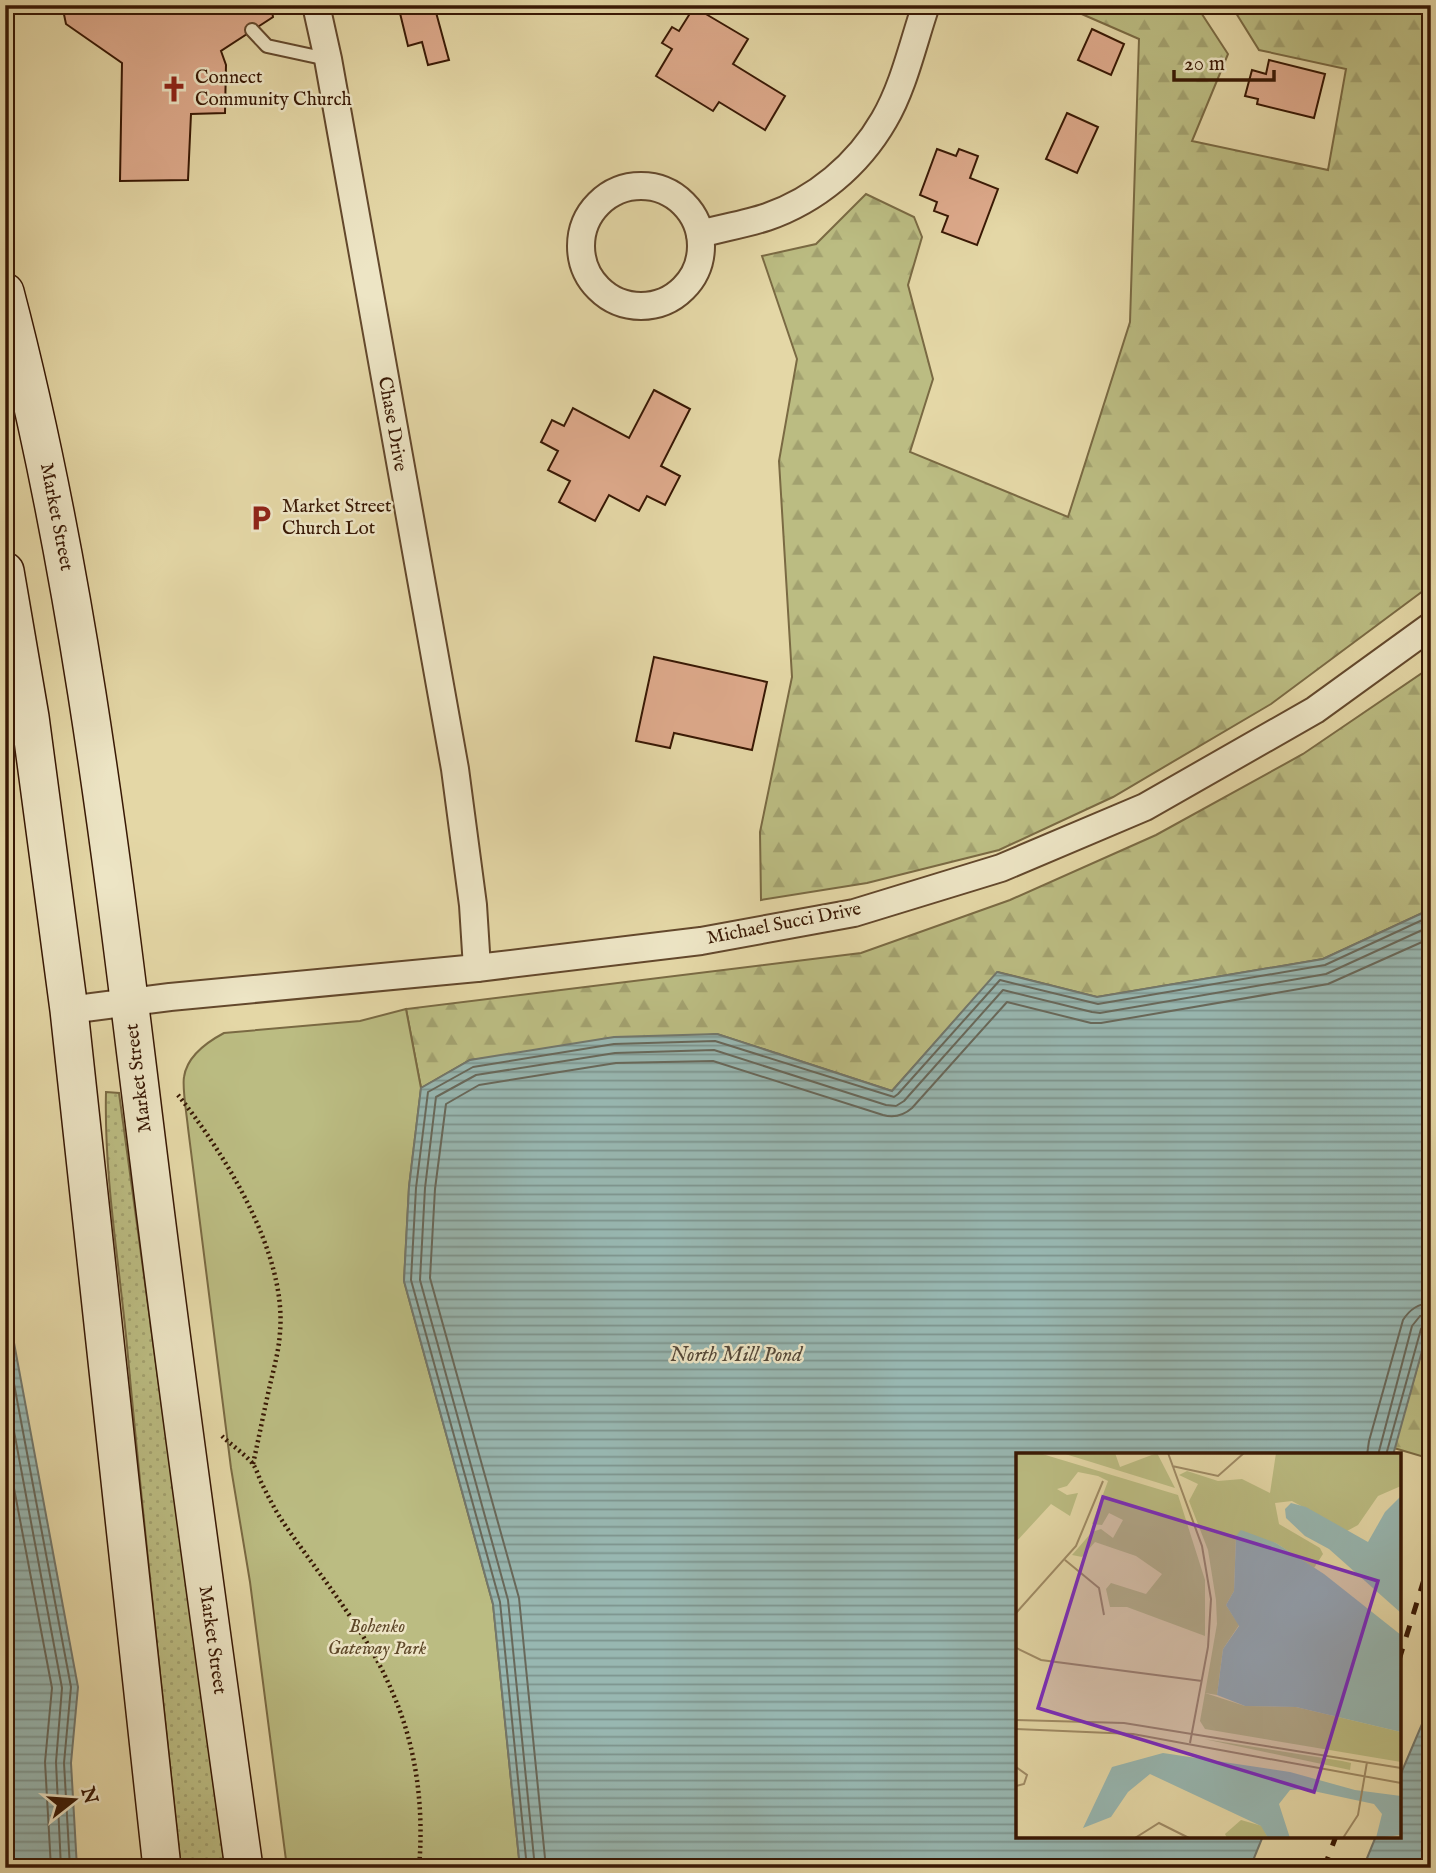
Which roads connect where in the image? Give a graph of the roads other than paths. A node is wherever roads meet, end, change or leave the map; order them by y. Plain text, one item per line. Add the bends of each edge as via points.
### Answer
1 (316, 5) edge
2 (926, 5) edge
3 (252, 30) dead end
4 (328, 59) junction
5 (700, 234) junction
6 (5, 292) edge
7 (5, 571) edge
8 (1431, 626) edge
9 (477, 968) junction
10 (130, 1003) junction
11 (69, 1010) junction
12 (162, 1868) edge
13 (244, 1868) edge

1 - 4 street, Chase Drive
2 - 5 street via 884,120 844,171 803,202 767,217
3 - 4 lane via 267,46
4 - 9 street, Chase Drive via 455,769
5 - 5 street via 693,215 680,200 643,186 624,189 606,197 583,229 585,269 611,299 649,307 668,301 696,273 702,253
6 - 10 main road, Market Street via 65,562
7 - 11 main road via 30,717
8 - 9 street, Michael Succi Drive via 1315,710 1145,807 1001,868 854,913 701,941
9 - 10 street, Michael Succi Drive
10 - 11 street, Michael Succi Drive
10 - 13 main road, Market Street
11 - 12 main road

